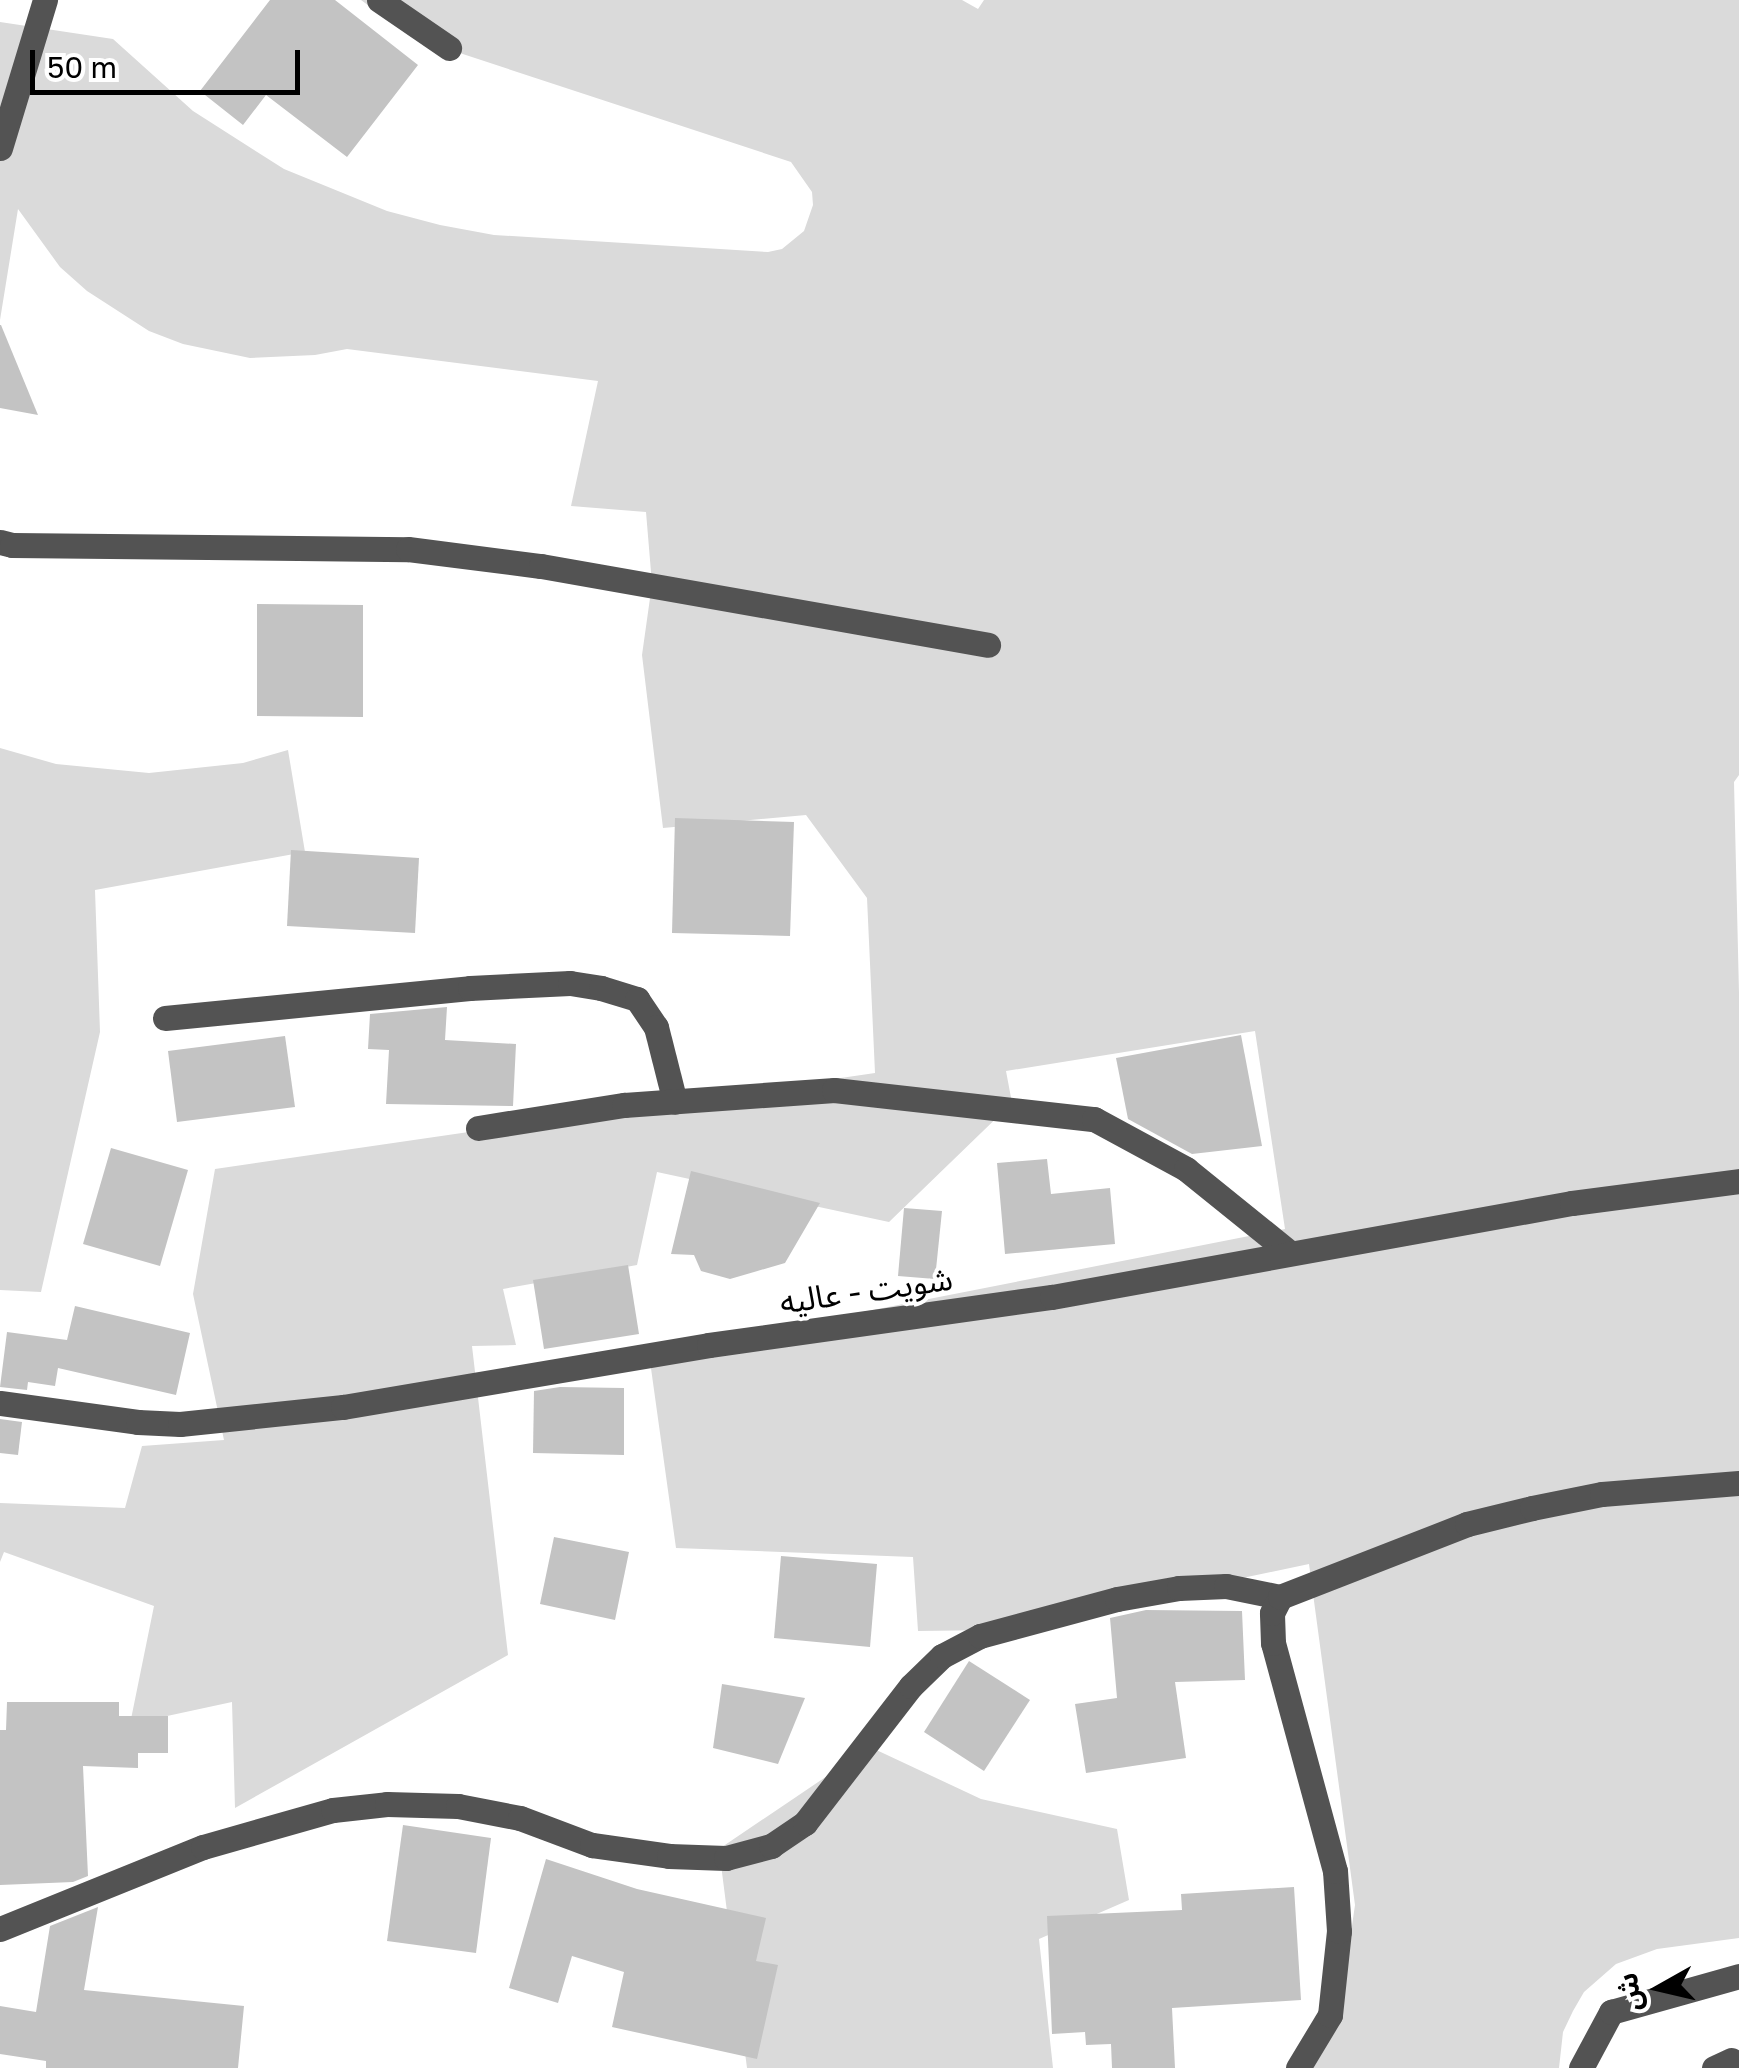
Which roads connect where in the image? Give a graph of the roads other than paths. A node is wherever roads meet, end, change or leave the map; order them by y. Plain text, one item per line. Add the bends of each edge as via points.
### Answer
1 (46, 0) edge
2 (379, 0) edge
3 (449, 48) dead end
4 (0, 148) edge
5 (0, 542) edge
6 (988, 645) dead end
7 (165, 1018) dead end
8 (674, 1102) junction
9 (478, 1128) dead end
10 (1739, 1181) edge
11 (1289, 1252) junction
12 (0, 1403) edge
13 (1739, 1482) edge
14 (1280, 1597) junction
15 (0, 1929) edge
16 (1739, 1976) edge
17 (1298, 2068) edge
18 (1581, 2068) edge

1 - 4 street
2 - 3 street
5 - 6 street via 408,549 542,566
7 - 8 street via 470,988 601,988 636,999 656,1028
8 - 9 street
8 - 11 street via 834,1090 1094,1118 1186,1168
10 - 11 street, شويت - عاليه
11 - 12 street, شويت - عاليه via 1052,1297 709,1344 343,1406 180,1424
13 - 14 street via 1602,1494 1468,1524
14 - 15 street via 1226,1586 1179,1588 980,1636 942,1656 912,1686 805,1823 771,1846 726,1858 592,1845 520,1818 458,1806 369,1806 204,1847
14 - 17 street via 1272,1613 1273,1643 1335,1871 1339,1930 1330,2015
16 - 18 street via 1611,2012

